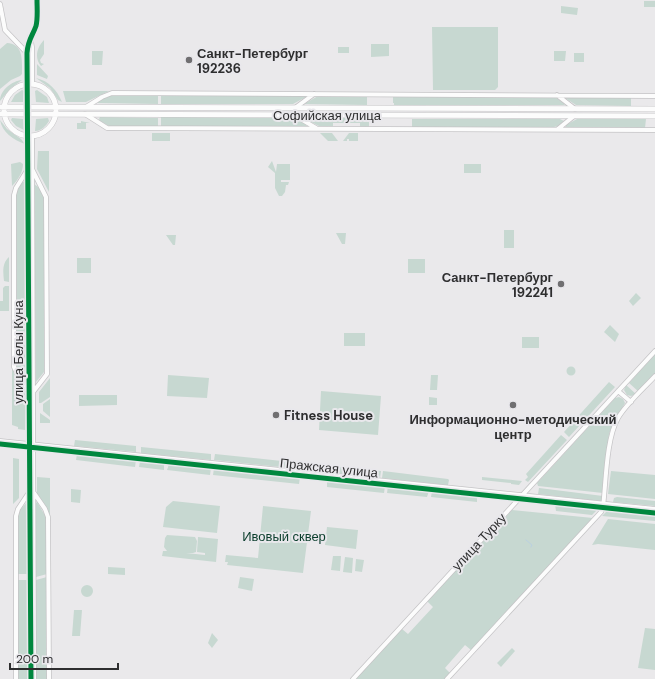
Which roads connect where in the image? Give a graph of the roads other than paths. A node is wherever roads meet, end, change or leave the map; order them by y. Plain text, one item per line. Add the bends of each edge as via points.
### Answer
1 (37, 0) edge
2 (0, 4) edge
3 (30, 38) junction
4 (17, 43) junction
5 (27, 53) junction
6 (29, 84) junction
7 (314, 94) junction
8 (557, 95) junction
9 (655, 96) edge
10 (2, 107) edge
11 (27, 107) junction
12 (56, 107) junction
13 (86, 107) junction
14 (260, 108) junction
15 (295, 108) junction
16 (576, 109) junction
17 (611, 109) junction
18 (655, 110) edge
19 (2, 114) edge
20 (27, 114) junction
21 (56, 114) junction
22 (85, 114) junction
23 (260, 114) junction
24 (294, 114) junction
25 (574, 116) junction
26 (611, 116) junction
27 (655, 116) edge
28 (317, 128) junction
29 (557, 129) junction
30 (655, 130) edge
31 (30, 137) junction
32 (30, 169) junction
33 (655, 351) edge
34 (655, 376) edge
35 (618, 391) junction
36 (31, 393) junction
37 (631, 402) junction
38 (0, 441) edge
39 (0, 444) edge
40 (32, 446) junction
41 (32, 492) junction
42 (521, 497) junction
43 (604, 505) junction
44 (655, 509) edge
45 (655, 513) edge
46 (16, 679) edge
47 (31, 679) edge
48 (34, 679) edge
49 (49, 679) edge
50 (353, 679) edge
51 (447, 679) edge

1 - 3 street via 37,20
2 - 4 street via 4,28
3 - 4 street via 23,43
3 - 5 street, улица Белы Куна
3 - 6 street, улица Белы Куна via 32,47
4 - 5 street
5 - 6 street, улица Белы Куна
6 - 10 main road via 12,92
6 - 11 street, улица Белы Куна
6 - 12 main road via 46,90
7 - 8 street
7 - 13 street via 112,93
7 - 15 street
8 - 9 street
8 - 16 street
10 - 11 main road, Софийская улица
10 - 19 main road
11 - 12 main road, Софийская улица
11 - 20 street, улица Белы Куна
12 - 13 main road, Софийская улица
12 - 21 main road
13 - 14 main road, Софийская улица
14 - 15 main road, Софийская улица
14 - 23 main road
15 - 16 main road, Софийская улица
16 - 17 main road, Софийская улица
17 - 18 main road, Софийская улица
17 - 26 main road
19 - 20 main road, Софийская улица
19 - 31 main road via 11,127
20 - 21 main road, Софийская улица
20 - 31 street, улица Белы Куна
21 - 22 main road, Софийская улица
21 - 31 main road via 46,130
22 - 23 main road, Софийская улица
22 - 28 street via 107,128
23 - 24 main road, Софийская улица
24 - 25 main road, Софийская улица
24 - 28 street
25 - 26 main road, Софийская улица
25 - 29 street
26 - 27 main road, Софийская улица
28 - 29 street
29 - 30 street
31 - 32 street, улица Белы Куна
32 - 36 street, улица Белы Куна
32 - 36 street via 14,195 14,367
32 - 36 street via 46,195 47,239 47,374
33 - 35 street, улица Турку
34 - 37 street
35 - 37 street
35 - 42 street, улица Турку
36 - 40 street, улица Белы Куна
37 - 43 street via 618,418 612,434
38 - 40 street, Пражская улица
39 - 40 street, Пражская улица
40 - 41 street, улица Белы Куна
40 - 42 street, Пражская улица
41 - 46 street via 18,509 16,516
41 - 47 street, улица Белы Куна
41 - 48 street, улица Белы Куна
41 - 49 street via 48,517
42 - 43 street, Пражская улица
42 - 50 street, улица Турку
43 - 44 street, Пражская улица
43 - 45 street, Пражская улица
43 - 51 street via 601,512

